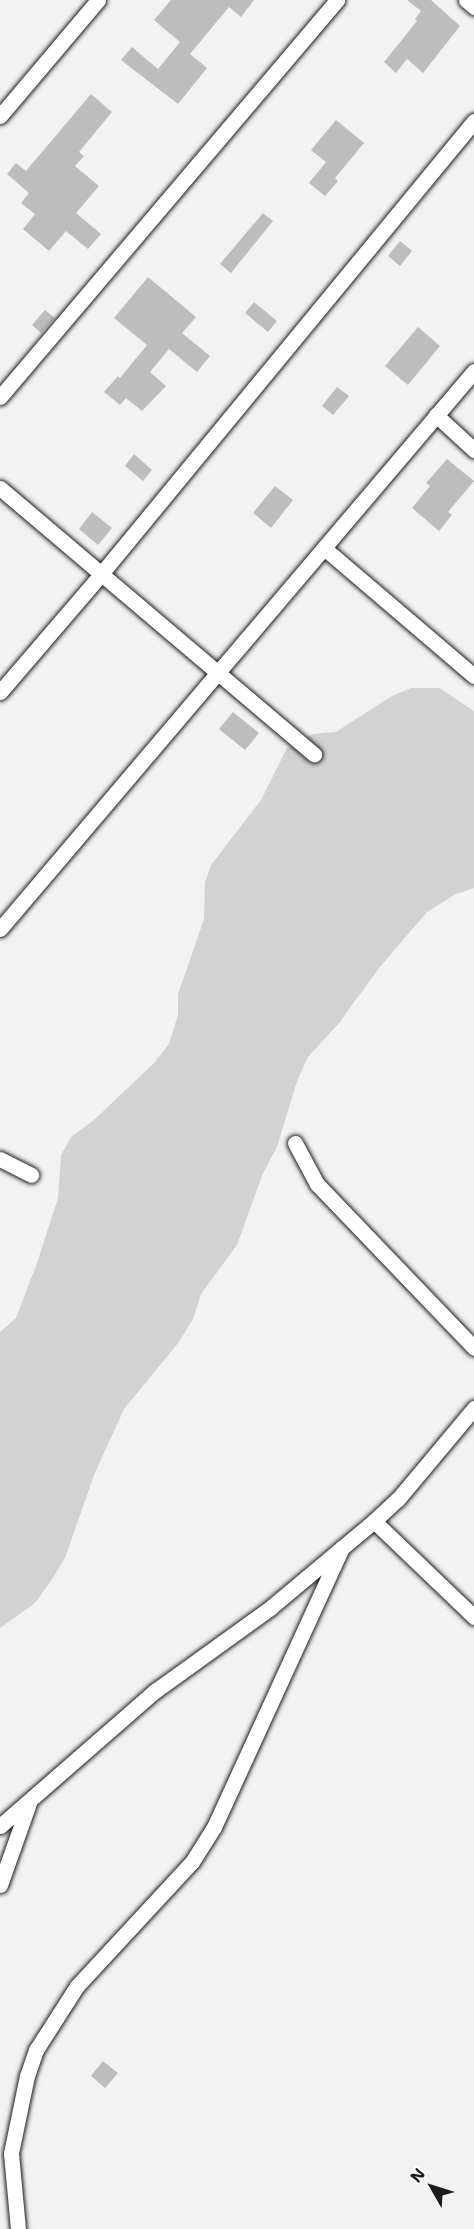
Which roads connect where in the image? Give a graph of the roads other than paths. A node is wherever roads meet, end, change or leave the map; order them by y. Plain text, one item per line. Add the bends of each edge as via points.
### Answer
1 (98, 0) edge
2 (337, 0) edge
3 (466, 0) edge
4 (474, 7) edge
5 (0, 116) edge
6 (474, 121) edge
7 (474, 370) edge
8 (0, 397) edge
9 (436, 415) junction
10 (474, 450) edge
11 (0, 488) edge
12 (324, 548) junction
13 (101, 574) junction
14 (219, 671) junction
15 (474, 676) edge
16 (0, 692) edge
17 (314, 754) dead end
18 (0, 929) edge
19 (295, 1143) dead end
20 (0, 1159) edge
21 (32, 1175) dead end
22 (474, 1348) edge
23 (474, 1408) edge
24 (374, 1521) junction
25 (342, 1548) junction
26 (474, 1617) edge
27 (29, 1801) junction
28 (0, 1826) edge
29 (0, 1885) edge
30 (18, 2229) edge

1 - 5 street
2 - 8 street
3 - 4 street
6 - 13 street
7 - 9 street
9 - 10 street
9 - 12 street
11 - 13 street
12 - 14 street
12 - 15 street
13 - 14 street
13 - 16 street
14 - 17 street
14 - 18 street
19 - 22 street via 317,1184
20 - 21 street
23 - 24 street via 398,1499
24 - 25 street
24 - 26 street
25 - 27 street via 270,1608 155,1691
25 - 30 street via 214,1827 192,1862 77,1986 36,2050 11,2153
27 - 28 street
27 - 29 street

